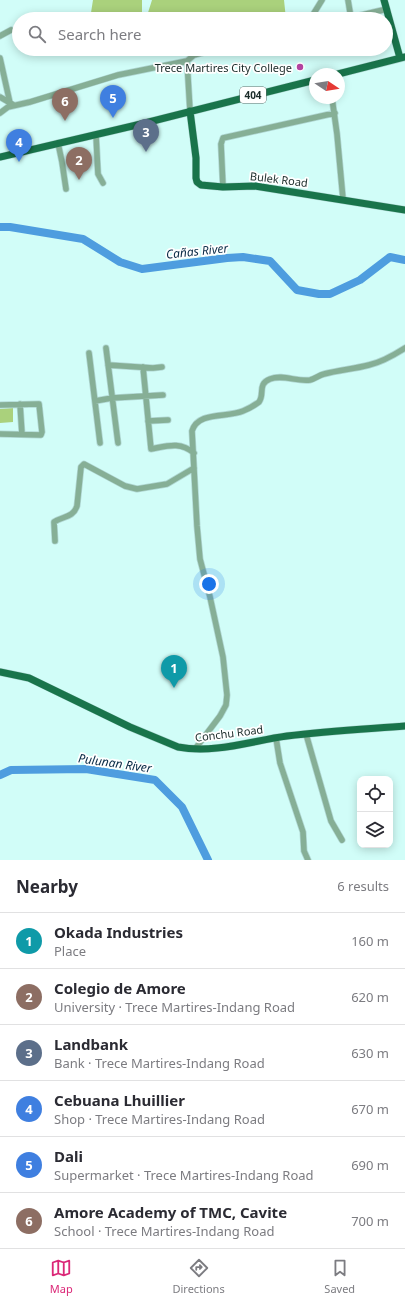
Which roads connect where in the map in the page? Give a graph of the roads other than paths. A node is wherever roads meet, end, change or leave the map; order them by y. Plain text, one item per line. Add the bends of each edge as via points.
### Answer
1 (322, 0) edge
2 (348, 0) edge
3 (384, 0) edge
4 (387, 9) junction
5 (315, 12) edge
6 (348, 12) edge
7 (374, 12) edge
8 (388, 12) edge
9 (393, 28) edge
10 (11, 30) dead end
11 (0, 36) edge
12 (193, 56) edge
13 (402, 57) edge
14 (0, 58) edge
15 (187, 61) junction
16 (345, 72) edge
17 (309, 81) edge
18 (0, 96) edge
19 (13, 104) junction
20 (333, 104) edge
21 (190, 111) junction
22 (0, 113) edge
23 (335, 113) junction
24 (96, 135) junction
25 (58, 143) junction
26 (0, 157) edge
27 (103, 183) dead end
28 (223, 187) junction
29 (66, 189) dead end
30 (343, 199) junction
31 (405, 210) edge
32 (106, 348) dead end
33 (405, 348) edge
34 (89, 353) dead end
35 (108, 365) junction
36 (162, 366) dead end
37 (143, 367) junction
38 (163, 395) dead end
39 (146, 396) junction
40 (112, 398) junction
41 (95, 401) junction
42 (0, 404) edge
43 (20, 404) junction
44 (168, 420) dead end
45 (148, 422) junction
46 (0, 434) edge
47 (22, 434) junction
48 (118, 442) dead end
49 (100, 443) dead end
50 (194, 453) junction
51 (194, 468) junction
52 (55, 541) dead end
53 (0, 672) edge
54 (405, 726) edge
55 (306, 734) junction
56 (276, 738) junction
57 (195, 749) junction
58 (342, 840) dead end
59 (308, 860) edge

1 - 5 street
2 - 6 street
3 - 4 main road
4 - 7 street
4 - 8 main road
9 - 13 main road
10 - 11 street
12 - 15 street
13 - 16 main road
14 - 19 street
15 - 19 street via 118,75
15 - 21 street
17 - 21 main road, 404
18 - 19 street
19 - 22 street
20 - 23 street
21 - 24 main road, 404
21 - 28 main road, Bulek Road via 196,180 201,185
23 - 28 street via 223,138
23 - 30 street
24 - 25 main road, 404
24 - 27 street via 98,174
25 - 26 main road, 404
25 - 29 street
28 - 30 main road, Bulek Road via 255,186
30 - 31 main road, Bulek Road
32 - 35 street
33 - 50 street via 370,365 322,374 310,380 272,378 264,384 258,403 241,412 200,421 192,431
34 - 41 street
35 - 37 street
35 - 40 street
36 - 37 street
37 - 39 street
38 - 39 street
39 - 40 street
39 - 45 street
40 - 41 street
40 - 48 street
41 - 49 street
42 - 43 street
43 - 47 street
43 - 47 street via 40,406 42,432 41,435
44 - 45 street
45 - 50 street via 151,449 178,445
46 - 47 street
50 - 51 street
51 - 52 street via 167,484 137,489 125,486 84,464 80,467 75,512 54,522
51 - 57 street via 200,558 223,657 227,694 226,705 220,716
53 - 57 main road, Conchu Road via 29,678 130,727 178,747
54 - 55 main road, Conchu Road
55 - 56 main road, Conchu Road
55 - 58 street via 331,821
56 - 57 main road, Conchu Road
56 - 59 street via 280,763 303,832 304,850

